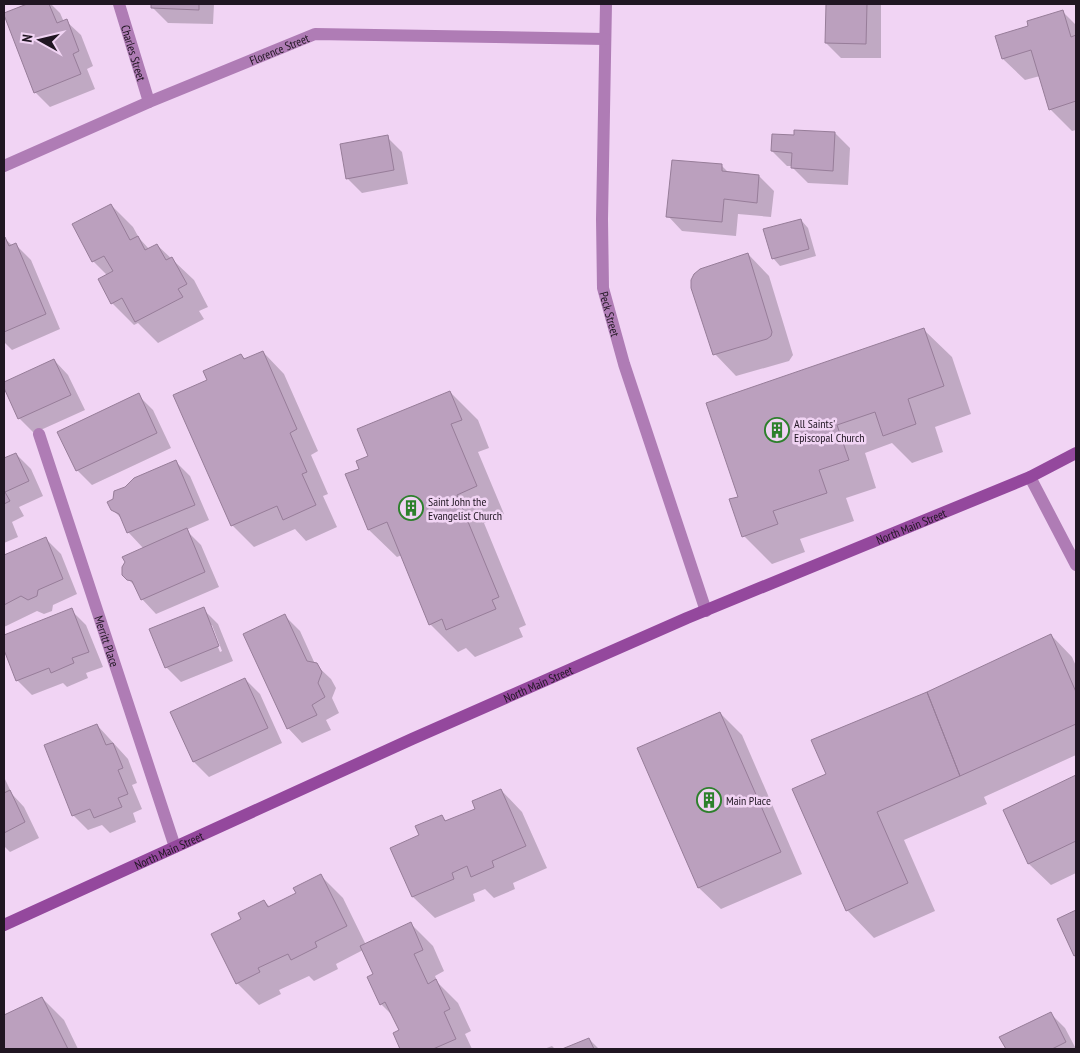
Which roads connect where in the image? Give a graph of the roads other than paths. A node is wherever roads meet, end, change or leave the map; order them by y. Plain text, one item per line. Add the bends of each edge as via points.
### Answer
1 (119, 4) edge
2 (606, 4) edge
3 (604, 39) junction
4 (148, 102) junction
5 (4, 166) edge
6 (39, 434) dead end
7 (1076, 454) edge
8 (1030, 477) junction
9 (1076, 565) edge
10 (706, 611) junction
11 (175, 847) junction
12 (4, 925) edge

1 - 4 street, Charles Street
2 - 3 street, Peck Street
3 - 4 street, Florence Street via 315,34
3 - 10 street, Peck Street via 603,288 624,364
4 - 5 street, Florence Street
6 - 11 street, Merritt Place
7 - 8 main road, North Main Street
8 - 9 street
8 - 10 main road, North Main Street
10 - 11 main road, North Main Street
11 - 12 main road, North Main Street

